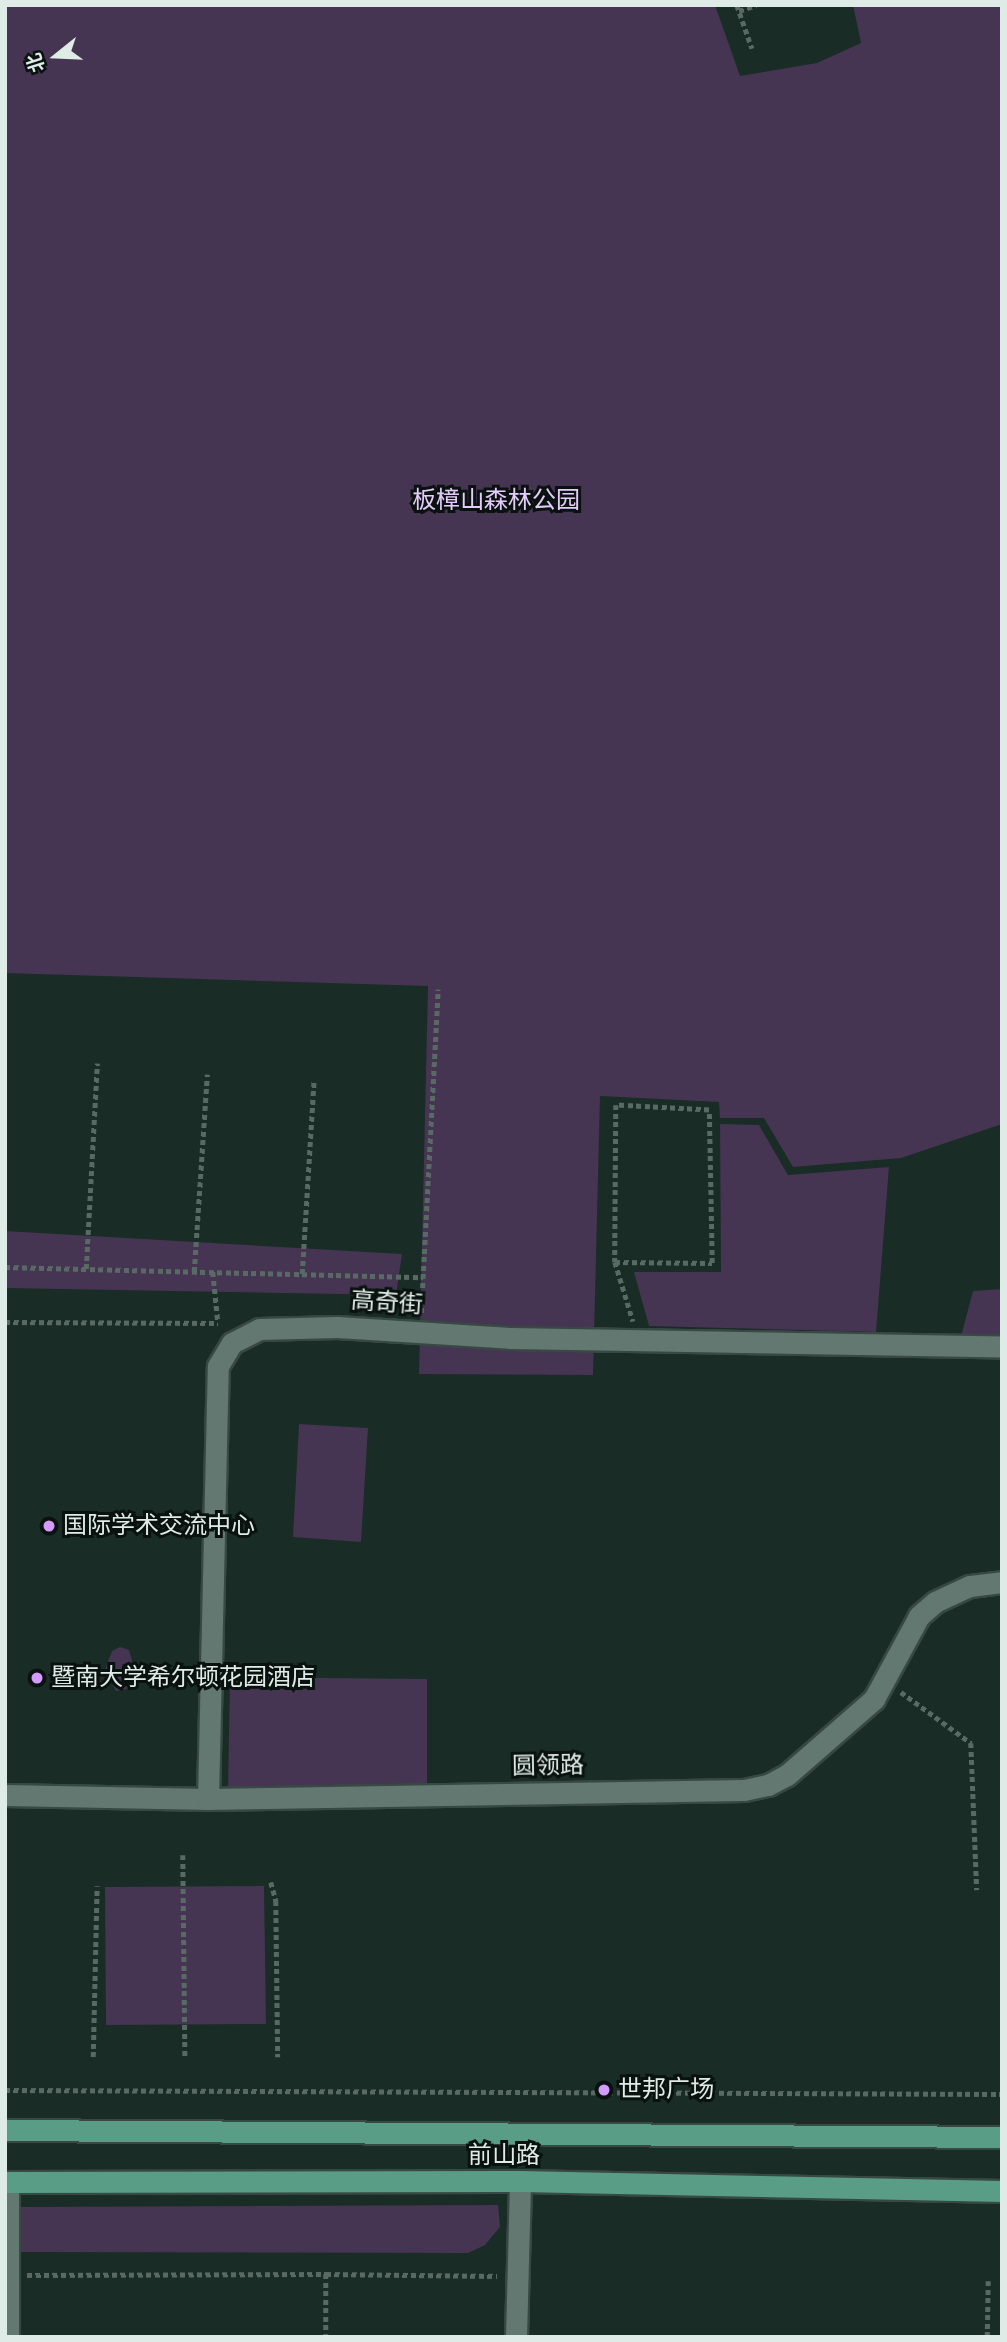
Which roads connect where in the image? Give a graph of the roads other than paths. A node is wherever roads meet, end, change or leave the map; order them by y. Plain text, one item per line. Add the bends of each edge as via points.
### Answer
1 (1002, 1347) edge
2 (1002, 1582) edge
3 (5, 1795) edge
4 (208, 1800) junction
5 (5, 2130) edge
6 (1002, 2137) edge
7 (7, 2182) edge
8 (520, 2182) junction
9 (1002, 2191) edge
10 (8, 2337) edge
11 (516, 2337) edge

1 - 4 lane, 高奇街 via 337,1326 260,1329 232,1343 218,1366
2 - 4 lane, 圆领路 via 970,1586 919,1616 874,1699 768,1785 744,1790
3 - 4 lane, 圆领路
5 - 6 main road, 前山路
7 - 8 main road, 前山路
7 - 10 lane
8 - 9 main road, 前山路
8 - 11 lane

